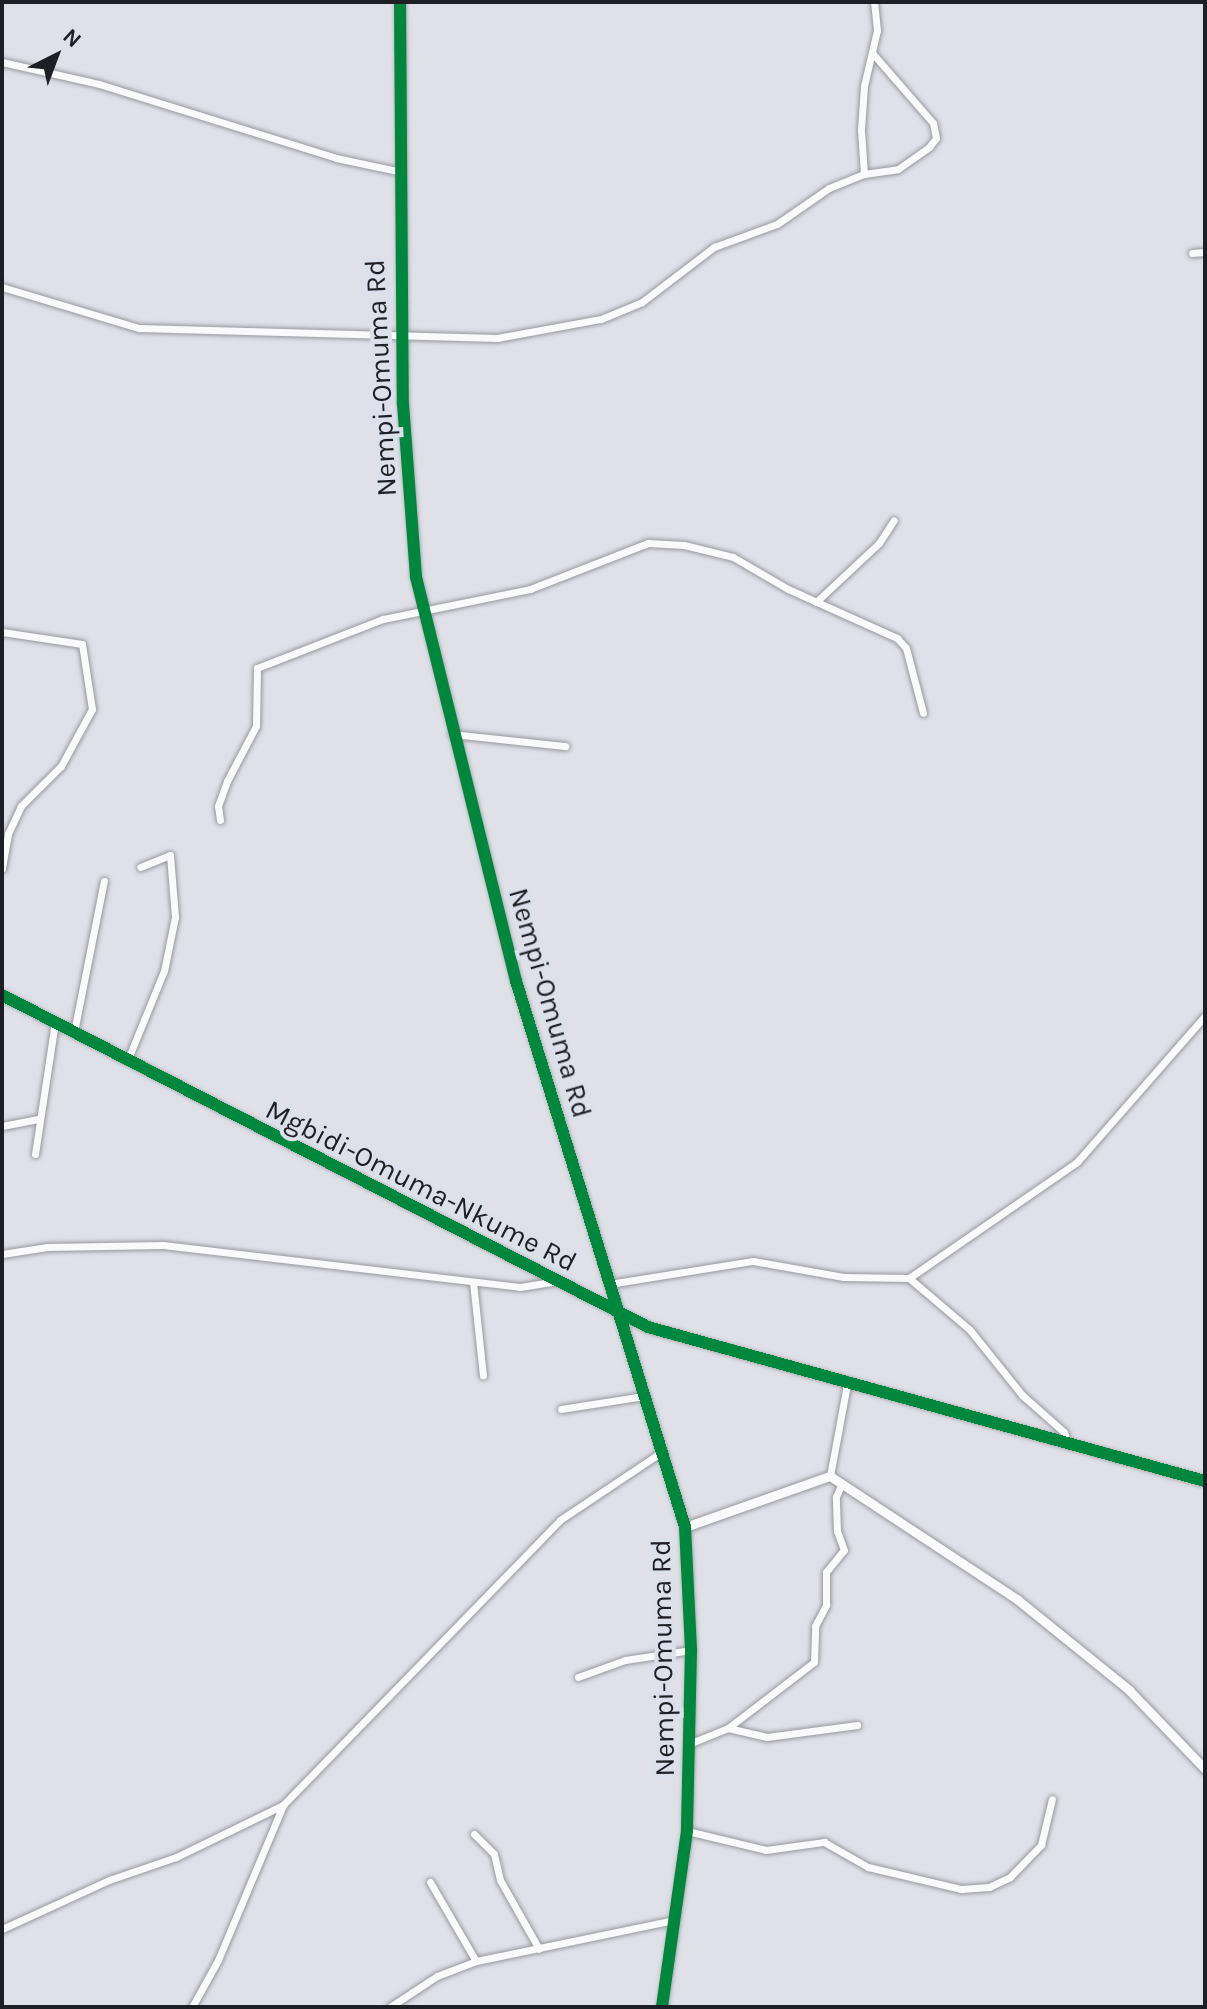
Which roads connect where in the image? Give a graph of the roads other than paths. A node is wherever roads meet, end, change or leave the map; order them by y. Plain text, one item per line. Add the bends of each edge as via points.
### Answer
1 (399, 2) edge
2 (874, 2) edge
3 (873, 54) junction
4 (2, 62) edge
5 (397, 171) junction
6 (864, 174) junction
7 (1205, 252) edge
8 (1192, 253) dead end
9 (2, 287) edge
10 (401, 333) junction
11 (894, 520) dead end
12 (816, 602) junction
13 (426, 607) junction
14 (2, 632) edge
15 (923, 713) dead end
16 (452, 734) junction
17 (565, 746) dead end
18 (220, 820) dead end
19 (140, 867) dead end
20 (2, 868) edge
21 (104, 881) dead end
22 (2, 995) edge
23 (1205, 1016) edge
24 (55, 1022) junction
25 (74, 1032) junction
26 (128, 1059) junction
27 (39, 1119) junction
28 (2, 1126) edge
29 (35, 1154) dead end
30 (2, 1254) edge
31 (909, 1278) junction
32 (473, 1282) junction
33 (552, 1282) junction
34 (609, 1284) junction
35 (619, 1314) junction
36 (483, 1375) dead end
37 (847, 1384) junction
38 (644, 1396) junction
39 (561, 1409) dead end
40 (1068, 1444) junction
41 (663, 1451) junction
42 (830, 1476) junction
43 (1205, 1481) edge
44 (842, 1483) junction
45 (685, 1527) junction
46 (691, 1650) junction
47 (578, 1677) dead end
48 (857, 1725) dead end
49 (728, 1728) junction
50 (691, 1743) junction
51 (1205, 1769) edge
52 (1052, 1799) dead end
53 (283, 1805) junction
54 (687, 1831) junction
55 (474, 1834) dead end
56 (430, 1882) dead end
57 (674, 1920) junction
58 (2, 1929) edge
59 (539, 1949) junction
60 (476, 1961) junction
61 (192, 2007) edge
62 (390, 2007) edge
63 (662, 2007) edge

1 - 5 street, Nempi-Omuma Rd
2 - 3 street
3 - 6 street via 864,86
3 - 6 street via 933,123 936,138 898,169
4 - 5 street via 99,84 336,158
5 - 10 street, Nempi-Omuma Rd
6 - 10 street via 829,188 777,224 714,247 635,307 601,319 497,338
7 - 8 street
9 - 10 street via 139,328
10 - 13 street, Nempi-Omuma Rd via 416,577
11 - 12 street via 879,543
12 - 13 street via 714,551 648,543 530,589
12 - 15 street via 881,629 906,648
13 - 16 street, Nempi-Omuma Rd
13 - 18 street via 257,668 256,726 227,781 218,806
14 - 20 street via 82,644 92,709 61,766 21,806 8,834
16 - 17 street
16 - 34 street, Nempi-Omuma Rd via 516,981
19 - 26 street via 170,855 175,917 164,971
21 - 25 street
22 - 24 street, Mgbidi-Omuma-Nkume Rd
23 - 31 street via 1077,1162
24 - 25 street, Mgbidi-Omuma-Nkume Rd
24 - 27 street
25 - 26 street, Mgbidi-Omuma-Nkume Rd
26 - 33 street, Mgbidi-Omuma-Nkume Rd
27 - 28 street
27 - 29 street
30 - 32 street via 47,1247 163,1245
31 - 34 street via 844,1277 753,1261
31 - 40 street via 970,1330 1022,1395 1064,1432
32 - 33 street via 520,1287
32 - 36 street
33 - 35 street, Mgbidi-Omuma-Nkume Rd
34 - 35 street, Nempi-Omuma Rd
35 - 37 street, Mgbidi-Omuma-Nkume Rd via 688,1340
35 - 38 street, Nempi-Omuma Rd
37 - 40 street, Mgbidi-Omuma-Nkume Rd
37 - 42 street
38 - 39 street
38 - 41 street, Nempi-Omuma Rd
40 - 43 street, Mgbidi-Omuma-Nkume Rd
41 - 45 street, Nempi-Omuma Rd
41 - 53 street via 560,1520
42 - 44 street
42 - 45 street
44 - 49 street via 836,1497 837,1531 844,1550 826,1572 826,1605 815,1626 814,1662
44 - 51 street via 1018,1600 1129,1690
45 - 46 street, Nempi-Omuma Rd
46 - 47 street via 625,1660
46 - 50 street, Nempi-Omuma Rd
48 - 49 street via 767,1737
49 - 50 street
50 - 54 street, Nempi-Omuma Rd
52 - 54 street via 1041,1845 1010,1877 989,1887 961,1889 868,1867 824,1842 766,1850
53 - 58 street via 176,1857 109,1880
53 - 61 street via 218,1960
54 - 57 street, Nempi-Omuma Rd
55 - 59 street via 494,1854 500,1880
56 - 60 street
57 - 59 street
57 - 63 street, Nempi-Omuma Rd
59 - 60 street
60 - 62 street via 437,1976

